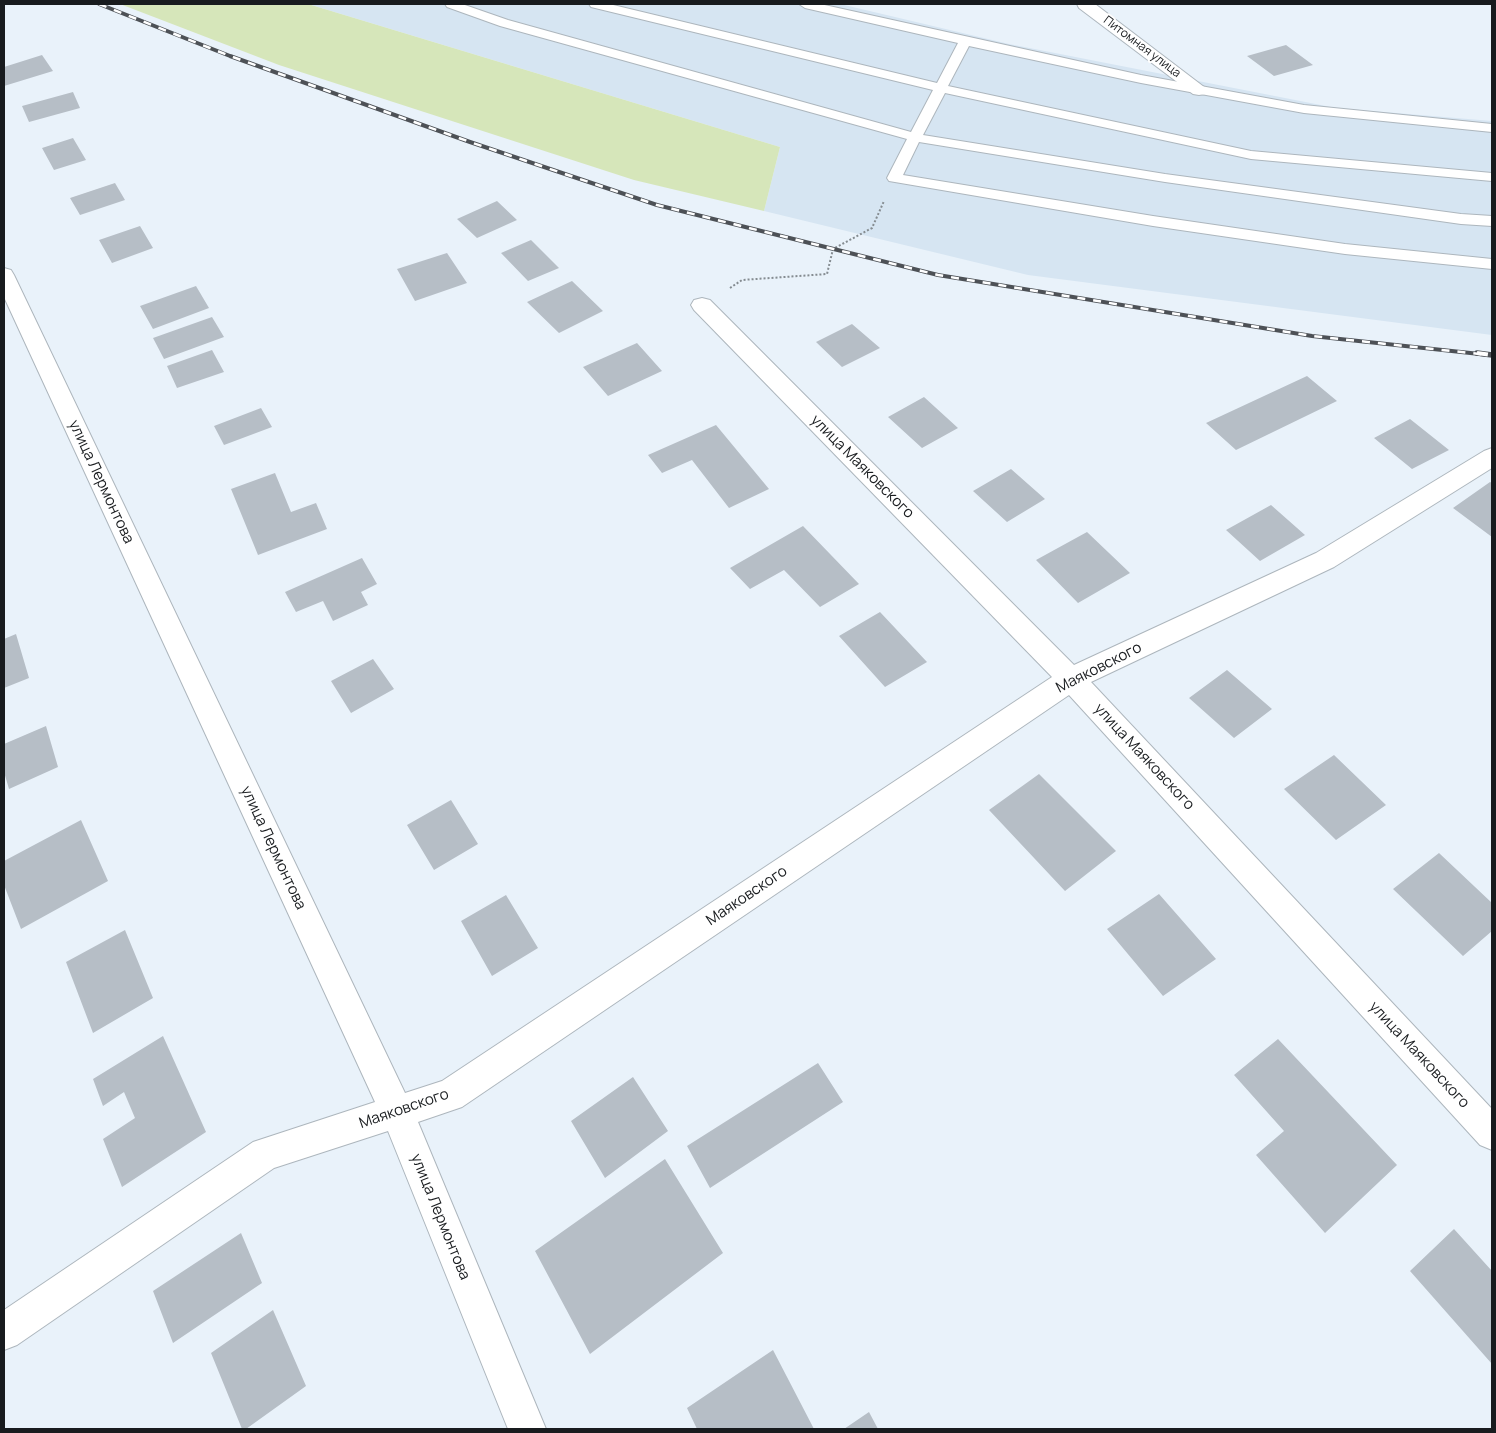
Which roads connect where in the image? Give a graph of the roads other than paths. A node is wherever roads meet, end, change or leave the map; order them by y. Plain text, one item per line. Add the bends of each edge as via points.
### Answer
1 (451, 4) edge
2 (595, 4) edge
3 (805, 4) edge
4 (1085, 4) edge
5 (965, 41) junction
6 (941, 88) junction
7 (1199, 90) junction
8 (1492, 128) edge
9 (917, 138) junction
10 (1492, 177) edge
11 (1492, 221) edge
12 (1492, 264) edge
13 (4, 275) edge
14 (702, 306) road end
15 (1492, 457) edge
16 (1072, 679) junction
17 (397, 1112) junction
18 (1492, 1133) edge
19 (4, 1332) edge
20 (527, 1429) edge

1 - 9 lane via 514,25
2 - 6 lane
3 - 5 lane
4 - 7 street, Питомная улица
5 - 6 lane
5 - 7 lane
6 - 9 lane
6 - 10 lane via 1251,155
7 - 8 lane via 1304,109
9 - 11 lane via 1166,178
9 - 12 lane via 894,178 1345,249
13 - 17 street, улица Лермонтова
14 - 16 street, улица Маяковского
15 - 16 street, Маяковского via 1325,560
16 - 17 street, Маяковского via 450,1095
16 - 18 street, улица Маяковского
17 - 19 street, Маяковского via 266,1154
17 - 20 street, улица Лермонтова

